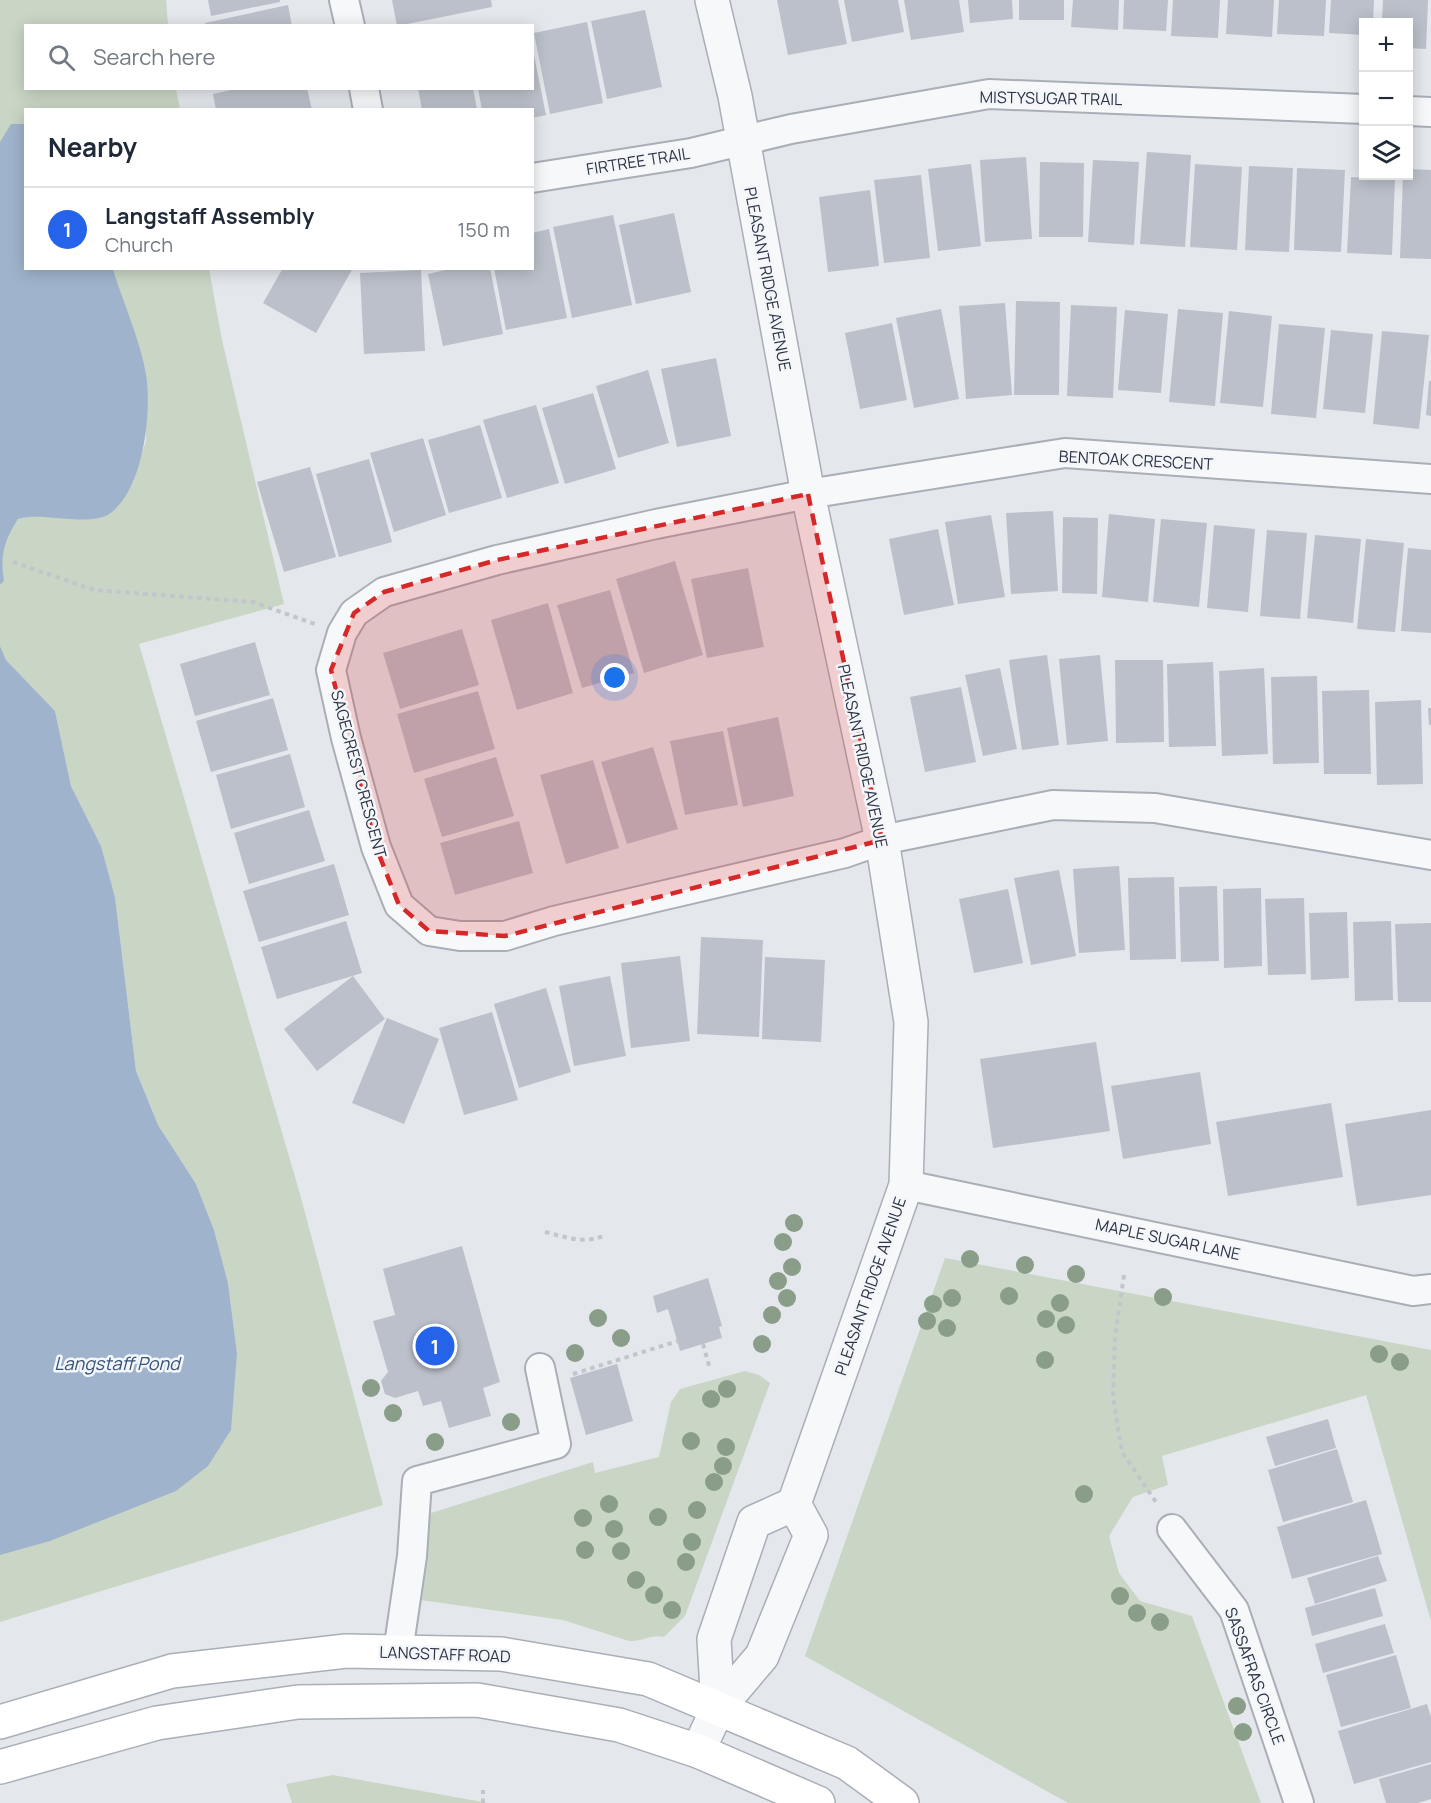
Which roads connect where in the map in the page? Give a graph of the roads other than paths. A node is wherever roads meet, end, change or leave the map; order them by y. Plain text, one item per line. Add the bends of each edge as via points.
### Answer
1 (344, 0) edge
2 (712, 0) edge
3 (350, 24) edge
4 (364, 90) edge
5 (368, 108) edge
6 (1359, 109) edge
7 (1413, 111) edge
8 (1431, 112) edge
9 (743, 142) junction
10 (534, 178) edge
11 (1431, 479) edge
12 (808, 494) junction
13 (882, 840) junction
14 (1431, 855) edge
15 (906, 1185) junction
16 (1431, 1289) edge
17 (540, 1368) dead end
18 (794, 1504) junction
19 (1172, 1529) road end
20 (398, 1652) junction
21 (718, 1708) junction
22 (0, 1722) edge
23 (698, 1751) junction
24 (0, 1767) edge
25 (818, 1803) edge
26 (902, 1803) edge
27 (1299, 1803) edge

1 - 3 street
2 - 9 street, PLEASANT RIDGE AVENUE
4 - 5 street
6 - 9 street, MISTYSUGAR TRAIL via 989,94 791,129
7 - 8 street
9 - 10 street, FIRTREE TRAIL
9 - 12 street, PLEASANT RIDGE AVENUE
11 - 12 street, BENTOAK CRESCENT via 1065,453
12 - 13 street, PLEASANT RIDGE AVENUE
12 - 13 street, SAGECREST CRESCENT via 497,560 384,592 354,613 342,633 331,670 376,848 399,905 429,931 505,936 845,853
13 - 14 street via 1053,805 1155,808
13 - 15 street, PLEASANT RIDGE AVENUE via 911,1022
15 - 16 street, MAPLE SUGAR LANE via 1413,1291
15 - 18 street, PLEASANT RIDGE AVENUE
17 - 20 street via 556,1443 417,1481 412,1556
18 - 21 street via 811,1535 762,1656
18 - 21 street via 754,1522 714,1639
19 - 27 street, SASSAFRAS CIRCLE via 1234,1610
20 - 21 main road, LANGSTAFF ROAD via 501,1654 648,1679
20 - 22 main road, LANGSTAFF ROAD via 346,1651 172,1671
21 - 23 street
21 - 26 main road, LANGSTAFF ROAD via 847,1764
23 - 24 main road via 619,1725 477,1700 298,1702 157,1723
23 - 25 main road

